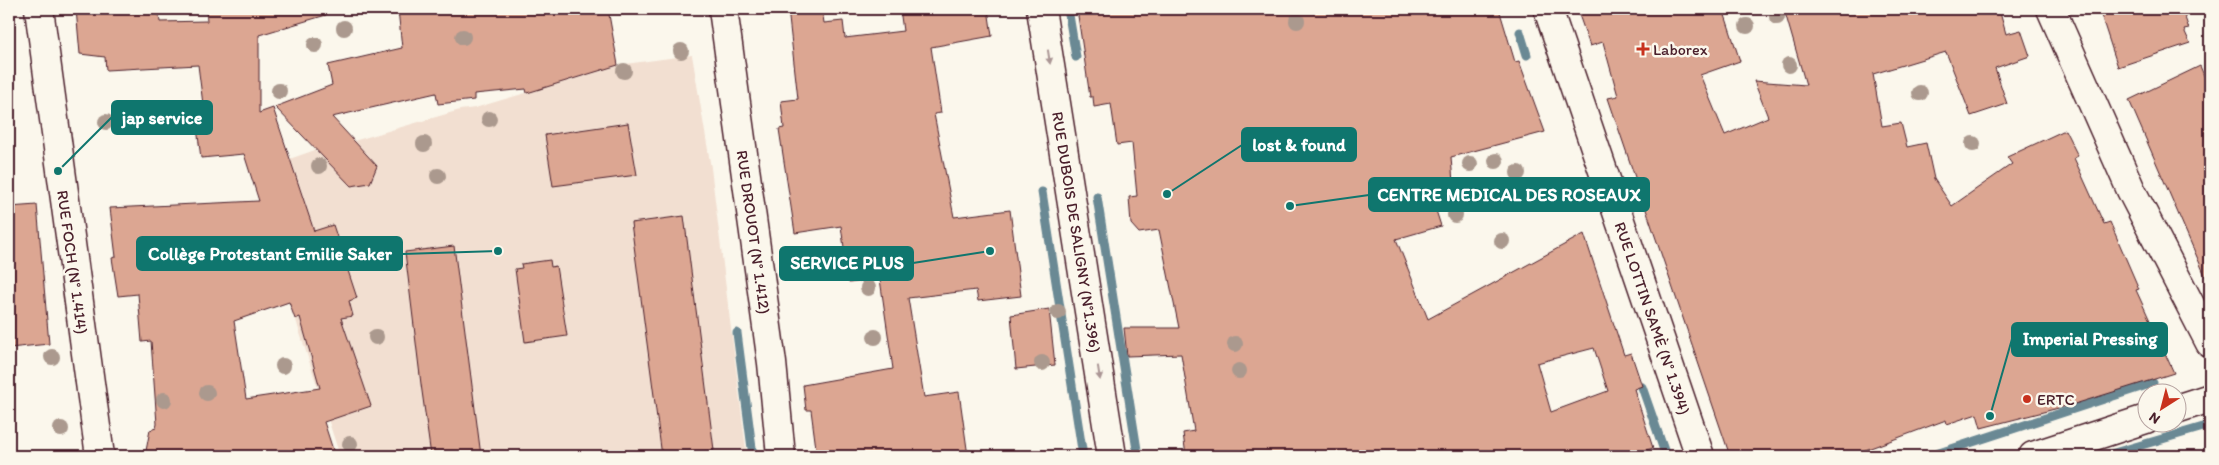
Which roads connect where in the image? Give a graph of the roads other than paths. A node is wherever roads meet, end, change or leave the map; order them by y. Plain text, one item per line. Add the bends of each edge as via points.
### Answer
1 (38, 9) edge
2 (723, 9) edge
3 (1042, 9) edge
4 (1548, 9) edge
5 (2051, 9) edge
6 (2210, 343) edge
7 (2210, 398) edge
8 (2186, 406) edge
9 (2136, 422) edge
10 (100, 456) edge
11 (782, 456) edge
12 (1112, 456) edge
13 (1700, 456) edge
14 (2034, 456) edge

1 - 10 street, RUE FOCH (N° 1.414)
2 - 11 street, RUE DROUOT (N° 1.412)
3 -> 12 street, RUE DUBOIS DE SALIGNY (N°1.396)
4 - 13 street, RUE LOTTIN SAMÈ (N° 1.394)
5 - 6 street via 2131,190
7 - 8 street
9 - 14 street

